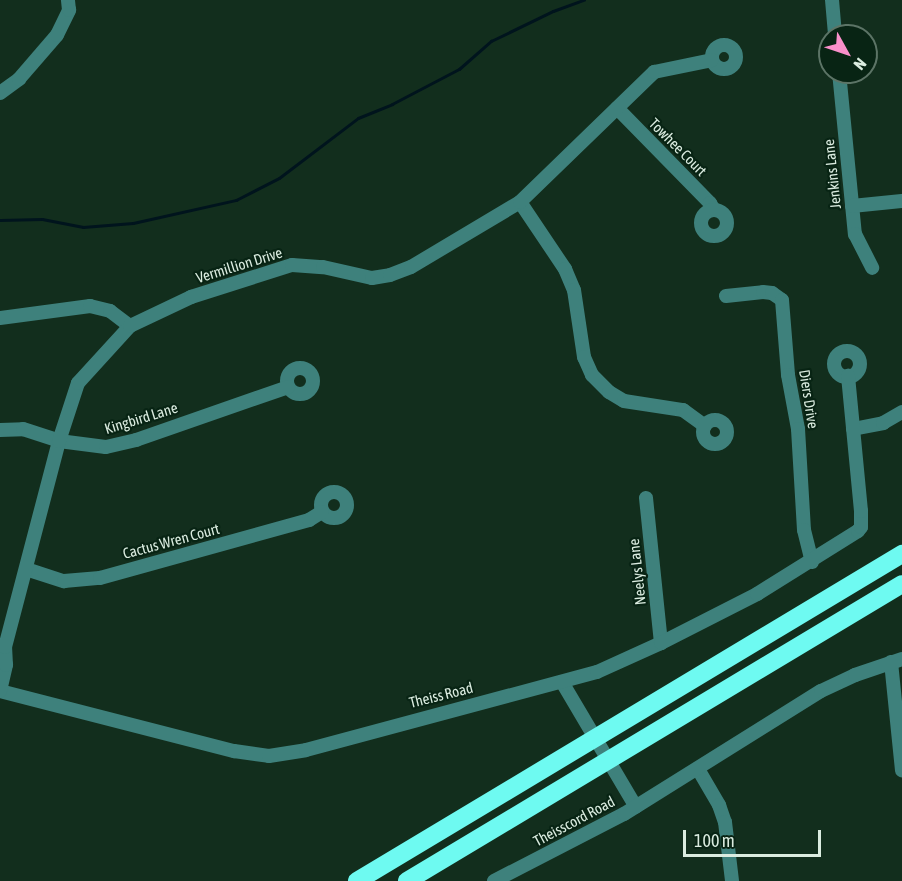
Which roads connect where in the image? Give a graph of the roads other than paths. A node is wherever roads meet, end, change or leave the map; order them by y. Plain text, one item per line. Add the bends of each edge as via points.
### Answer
1 (68, 0) edge
2 (832, 0) edge
3 (834, 24) edge
4 (712, 60) dead end
5 (840, 84) edge
6 (0, 93) edge
7 (617, 108) junction
8 (902, 201) edge
9 (520, 202) junction
10 (852, 206) junction
11 (714, 210) dead end
12 (872, 268) dead end
13 (726, 296) dead end
14 (0, 318) edge
15 (130, 326) junction
16 (848, 376) dead end
17 (288, 387) dead end
18 (902, 412) edge
19 (705, 426) dead end
20 (853, 429) junction
21 (0, 430) edge
22 (59, 441) junction
23 (646, 498) dead end
24 (322, 512) dead end
25 (902, 554) edge
26 (812, 562) junction
27 (26, 569) junction
28 (902, 584) edge
29 (661, 643) junction
30 (3, 651) edge
31 (896, 661) edge
32 (562, 682) junction
33 (0, 691) edge
34 (698, 769) junction
35 (902, 770) edge
36 (636, 807) junction
37 (357, 881) edge
38 (406, 881) edge
39 (494, 881) edge
40 (732, 881) edge

1 - 6 street via 69,10 57,35 19,79
2 - 3 street
4 - 7 street, Vermillion Drive via 654,72
5 - 10 street, Jenkins Lane
7 - 9 street, Vermillion Drive
7 - 11 street, Towhee Court
8 - 10 street
9 - 15 street, Vermillion Drive via 411,267 390,275 372,278 292,265 191,297
9 - 19 street via 566,269 574,290 584,357 592,375 624,401 683,410
10 - 12 street, Jenkins Lane via 855,234
13 - 26 street, Diers Drive via 763,292 782,300 788,375 798,429 804,530
14 - 15 street via 90,306 110,311
15 - 22 street, Vermillion Drive via 78,383
16 - 20 street
17 - 22 street, Kingbird Lane via 136,440 106,447
18 - 20 street via 883,423
20 - 26 street, Theiss Road via 861,527
21 - 22 street, Kingbird Lane via 23,429
22 - 27 street, Vermillion Drive
23 - 29 street, Neelys Lane
24 - 27 street, Cactus Wren Court via 309,520 100,578 64,581
25 - 37 highway
26 - 29 street, Theiss Road
27 - 30 street, Vermillion Drive
28 - 38 highway
29 - 32 street, Theiss Road via 597,672
30 - 33 street, Vermillion Drive via 6,665
31 - 34 street via 821,691
31 - 35 street
32 - 33 street, Theiss Road via 306,750 269,756 234,751
32 - 36 street, Theisscord Road
34 - 36 street
34 - 40 street via 725,822
36 - 39 street, Theisscord Road

